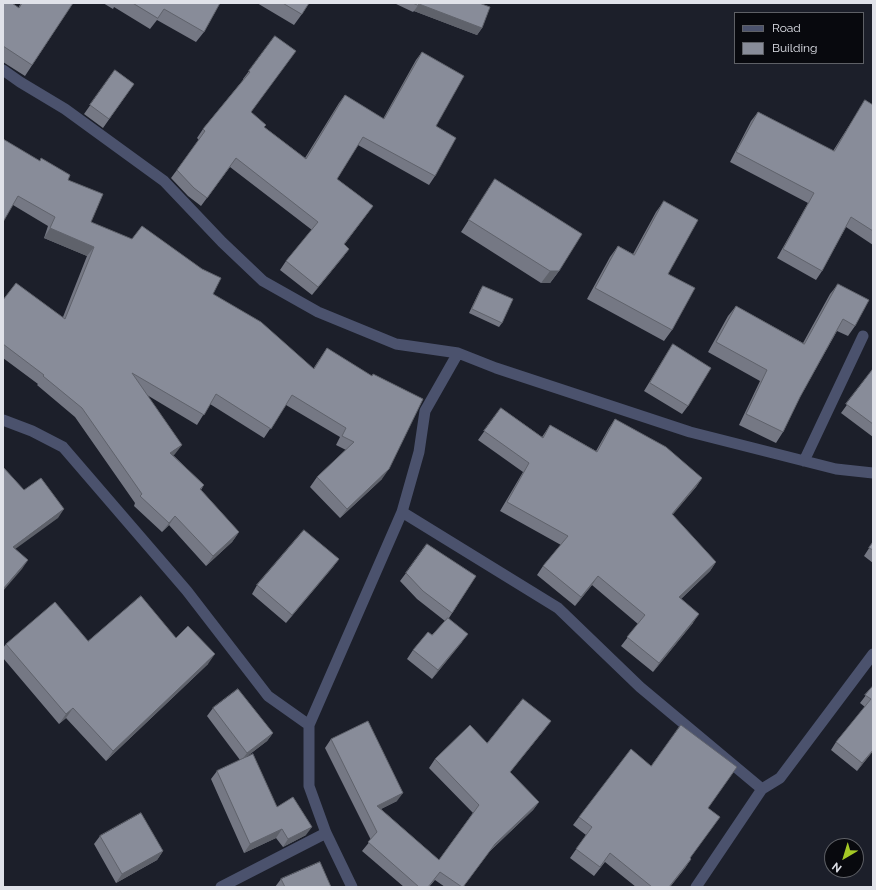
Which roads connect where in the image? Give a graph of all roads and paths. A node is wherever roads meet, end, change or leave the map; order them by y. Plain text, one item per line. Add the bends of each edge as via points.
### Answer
1 (3, 70) edge
2 (863, 336) dead end
3 (458, 353) junction
4 (3, 420) edge
5 (804, 461) junction
6 (873, 473) edge
7 (402, 512) junction
8 (873, 654) edge
9 (309, 725) junction
10 (762, 789) junction
11 (326, 833) junction
12 (221, 887) edge
13 (352, 887) edge
14 (696, 887) edge

1 - 3 street via 65,109 164,181 263,281 318,312 396,344
2 - 5 street
3 - 5 street via 690,432
3 - 7 street via 425,411 419,452
4 - 9 street via 32,430 62,447 187,591 268,696
5 - 6 street via 836,469
7 - 9 street
7 - 10 street via 558,608 640,687
8 - 10 street via 780,778
9 - 11 street via 309,786
10 - 14 street
11 - 12 street
11 - 13 street

